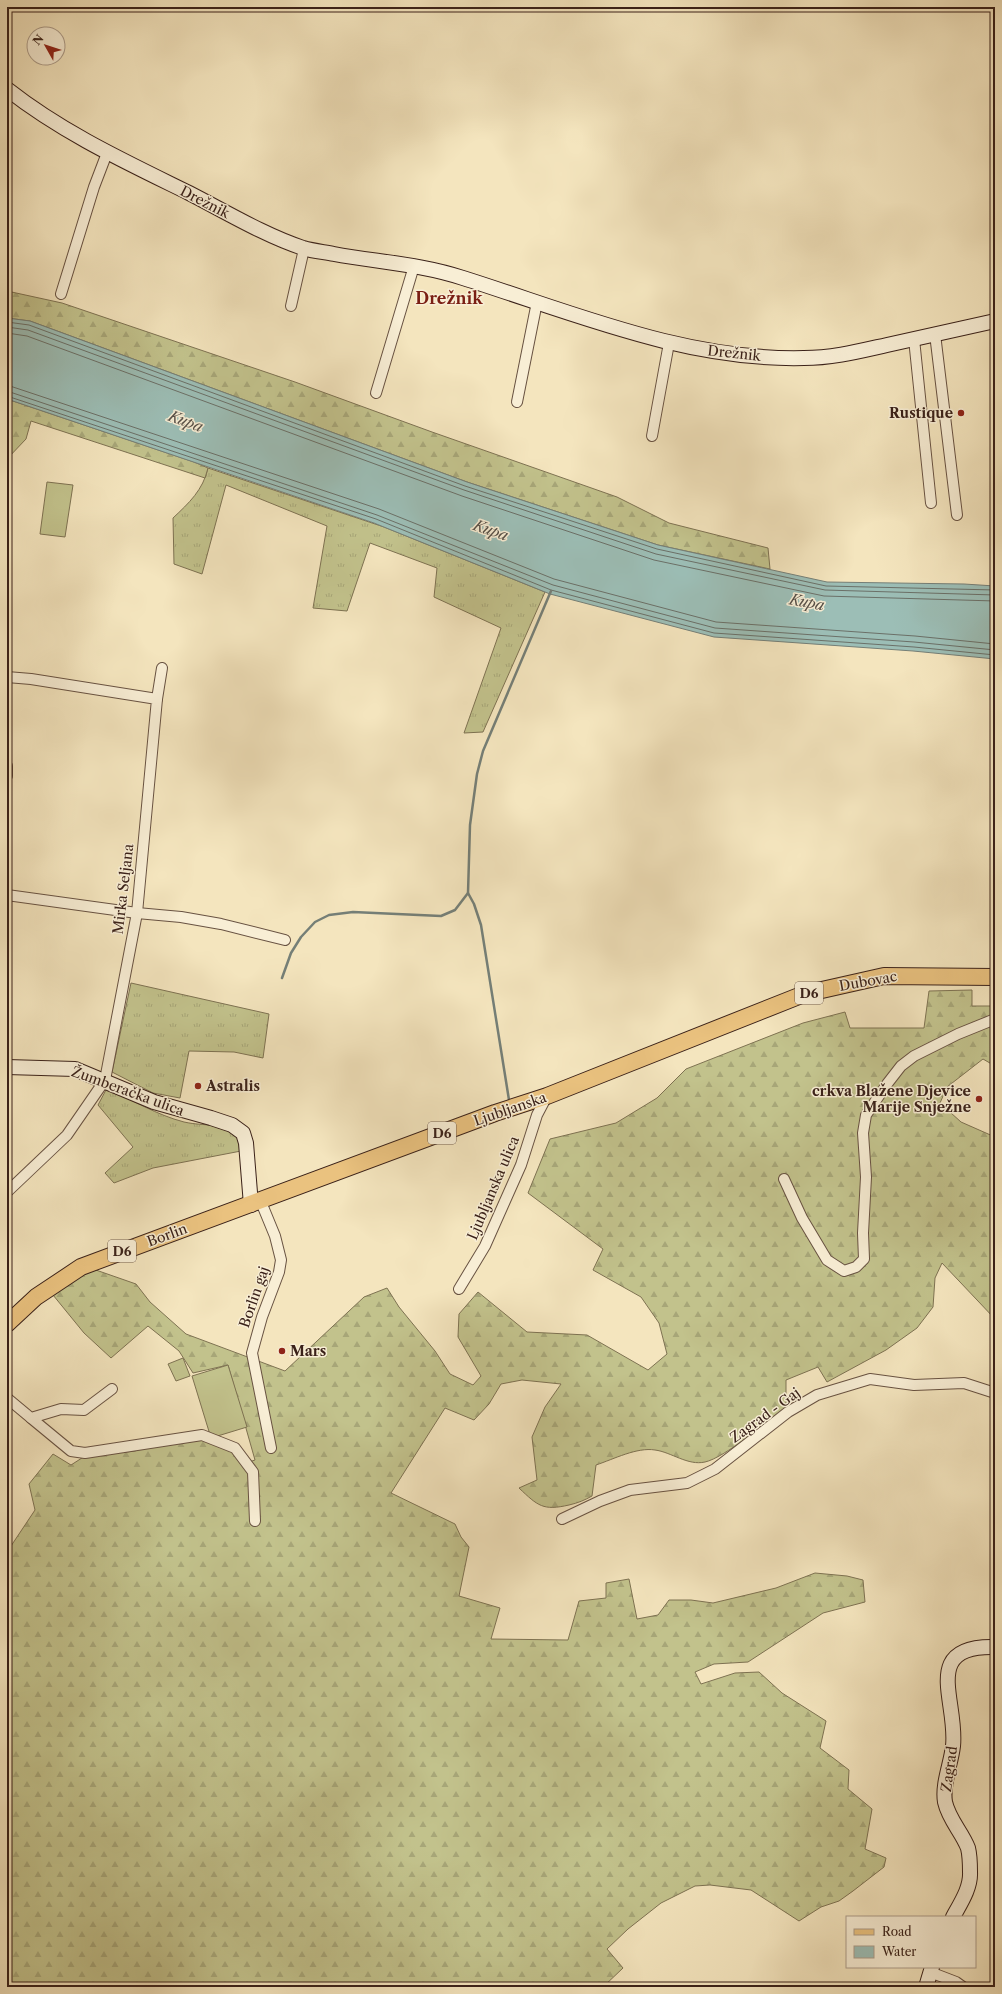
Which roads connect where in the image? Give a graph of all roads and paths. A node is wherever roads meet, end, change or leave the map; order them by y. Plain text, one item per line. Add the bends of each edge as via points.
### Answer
1 (7, 89) edge
2 (108, 153) junction
3 (304, 249) junction
4 (414, 266) junction
5 (60, 294) dead end
6 (537, 302) junction
7 (292, 306) dead end
8 (995, 321) edge
9 (935, 334) junction
10 (914, 339) junction
11 (669, 343) junction
12 (376, 393) dead end
13 (517, 402) dead end
14 (652, 436) dead end
15 (931, 503) dead end
16 (957, 515) dead end
17 (162, 668) dead end
18 (7, 677) edge
19 (157, 699) junction
20 (7, 766) edge
21 (7, 776) edge
22 (7, 895) edge
23 (137, 913) junction
24 (285, 940) dead end
25 (995, 977) edge
26 (995, 1019) edge
27 (634, 1062) joint
28 (7, 1067) edge
29 (105, 1080) junction
30 (547, 1096) junction
31 (784, 1179) dead end
32 (7, 1192) edge
33 (256, 1203) junction
34 (459, 1290) dead end
35 (7, 1324) edge
36 (112, 1389) dead end
37 (995, 1393) edge
38 (7, 1398) edge
39 (31, 1418) junction
40 (271, 1448) dead end
41 (562, 1519) dead end
42 (255, 1522) dead end
43 (995, 1647) edge
44 (953, 1916) edge
45 (931, 1970) edge
46 (926, 1987) edge
47 (963, 1987) edge

1 - 2 street, Drežnik via 63,128
2 - 3 street, Drežnik
2 - 5 street via 94,187
3 - 4 street, Drežnik
3 - 7 street
4 - 6 street, Drežnik via 460,277
4 - 12 street
6 - 11 street, Drežnik
6 - 13 street
8 - 9 street, Drežnik
9 - 10 street, Drežnik
9 - 16 street
10 - 11 street, Drežnik via 832,357 803,358 708,351
10 - 15 street
11 - 14 street
17 - 19 street, Mirka Seljana
18 - 19 street
19 - 23 street, Mirka Seljana
20 - 21 street
22 - 23 street
23 - 24 street via 221,924
23 - 29 street, Mirka Seljana
25 - 27 main road, Dubovac / D6 via 898,975 848,983 782,1002
26 - 31 street via 914,1056 901,1066 886,1084 866,1116 863,1133 866,1177 864,1259 856,1268 844,1271 827,1260 802,1218
27 - 30 main road, Ljubljanska / D6
28 - 29 street, Žumberačka ulica via 75,1069
29 - 32 street via 67,1135
29 - 33 street, Žumberačka ulica via 154,1102 232,1125 243,1133
30 - 33 main road, Ljubljanska / D6
30 - 34 street, Ljubljanska ulica via 537,1115 521,1165 485,1246
33 - 35 main road, Borlin / D6 via 81,1267 36,1297
33 - 40 street, Borlin gaj via 275,1236 281,1260 252,1353
36 - 39 street via 84,1410 61,1409
37 - 41 street, Zagrad - Gaj via 964,1384 914,1385 870,1379 817,1395 788,1412 715,1469 687,1483 630,1490
38 - 39 street
39 - 42 street via 71,1451 85,1453 202,1435 235,1448 253,1472
43 - 44 street, Zagrad via 966,1649 955,1658 946,1678 953,1745 944,1791 945,1802 954,1825 968,1848 970,1867 969,1884
45 - 46 street
45 - 47 street

